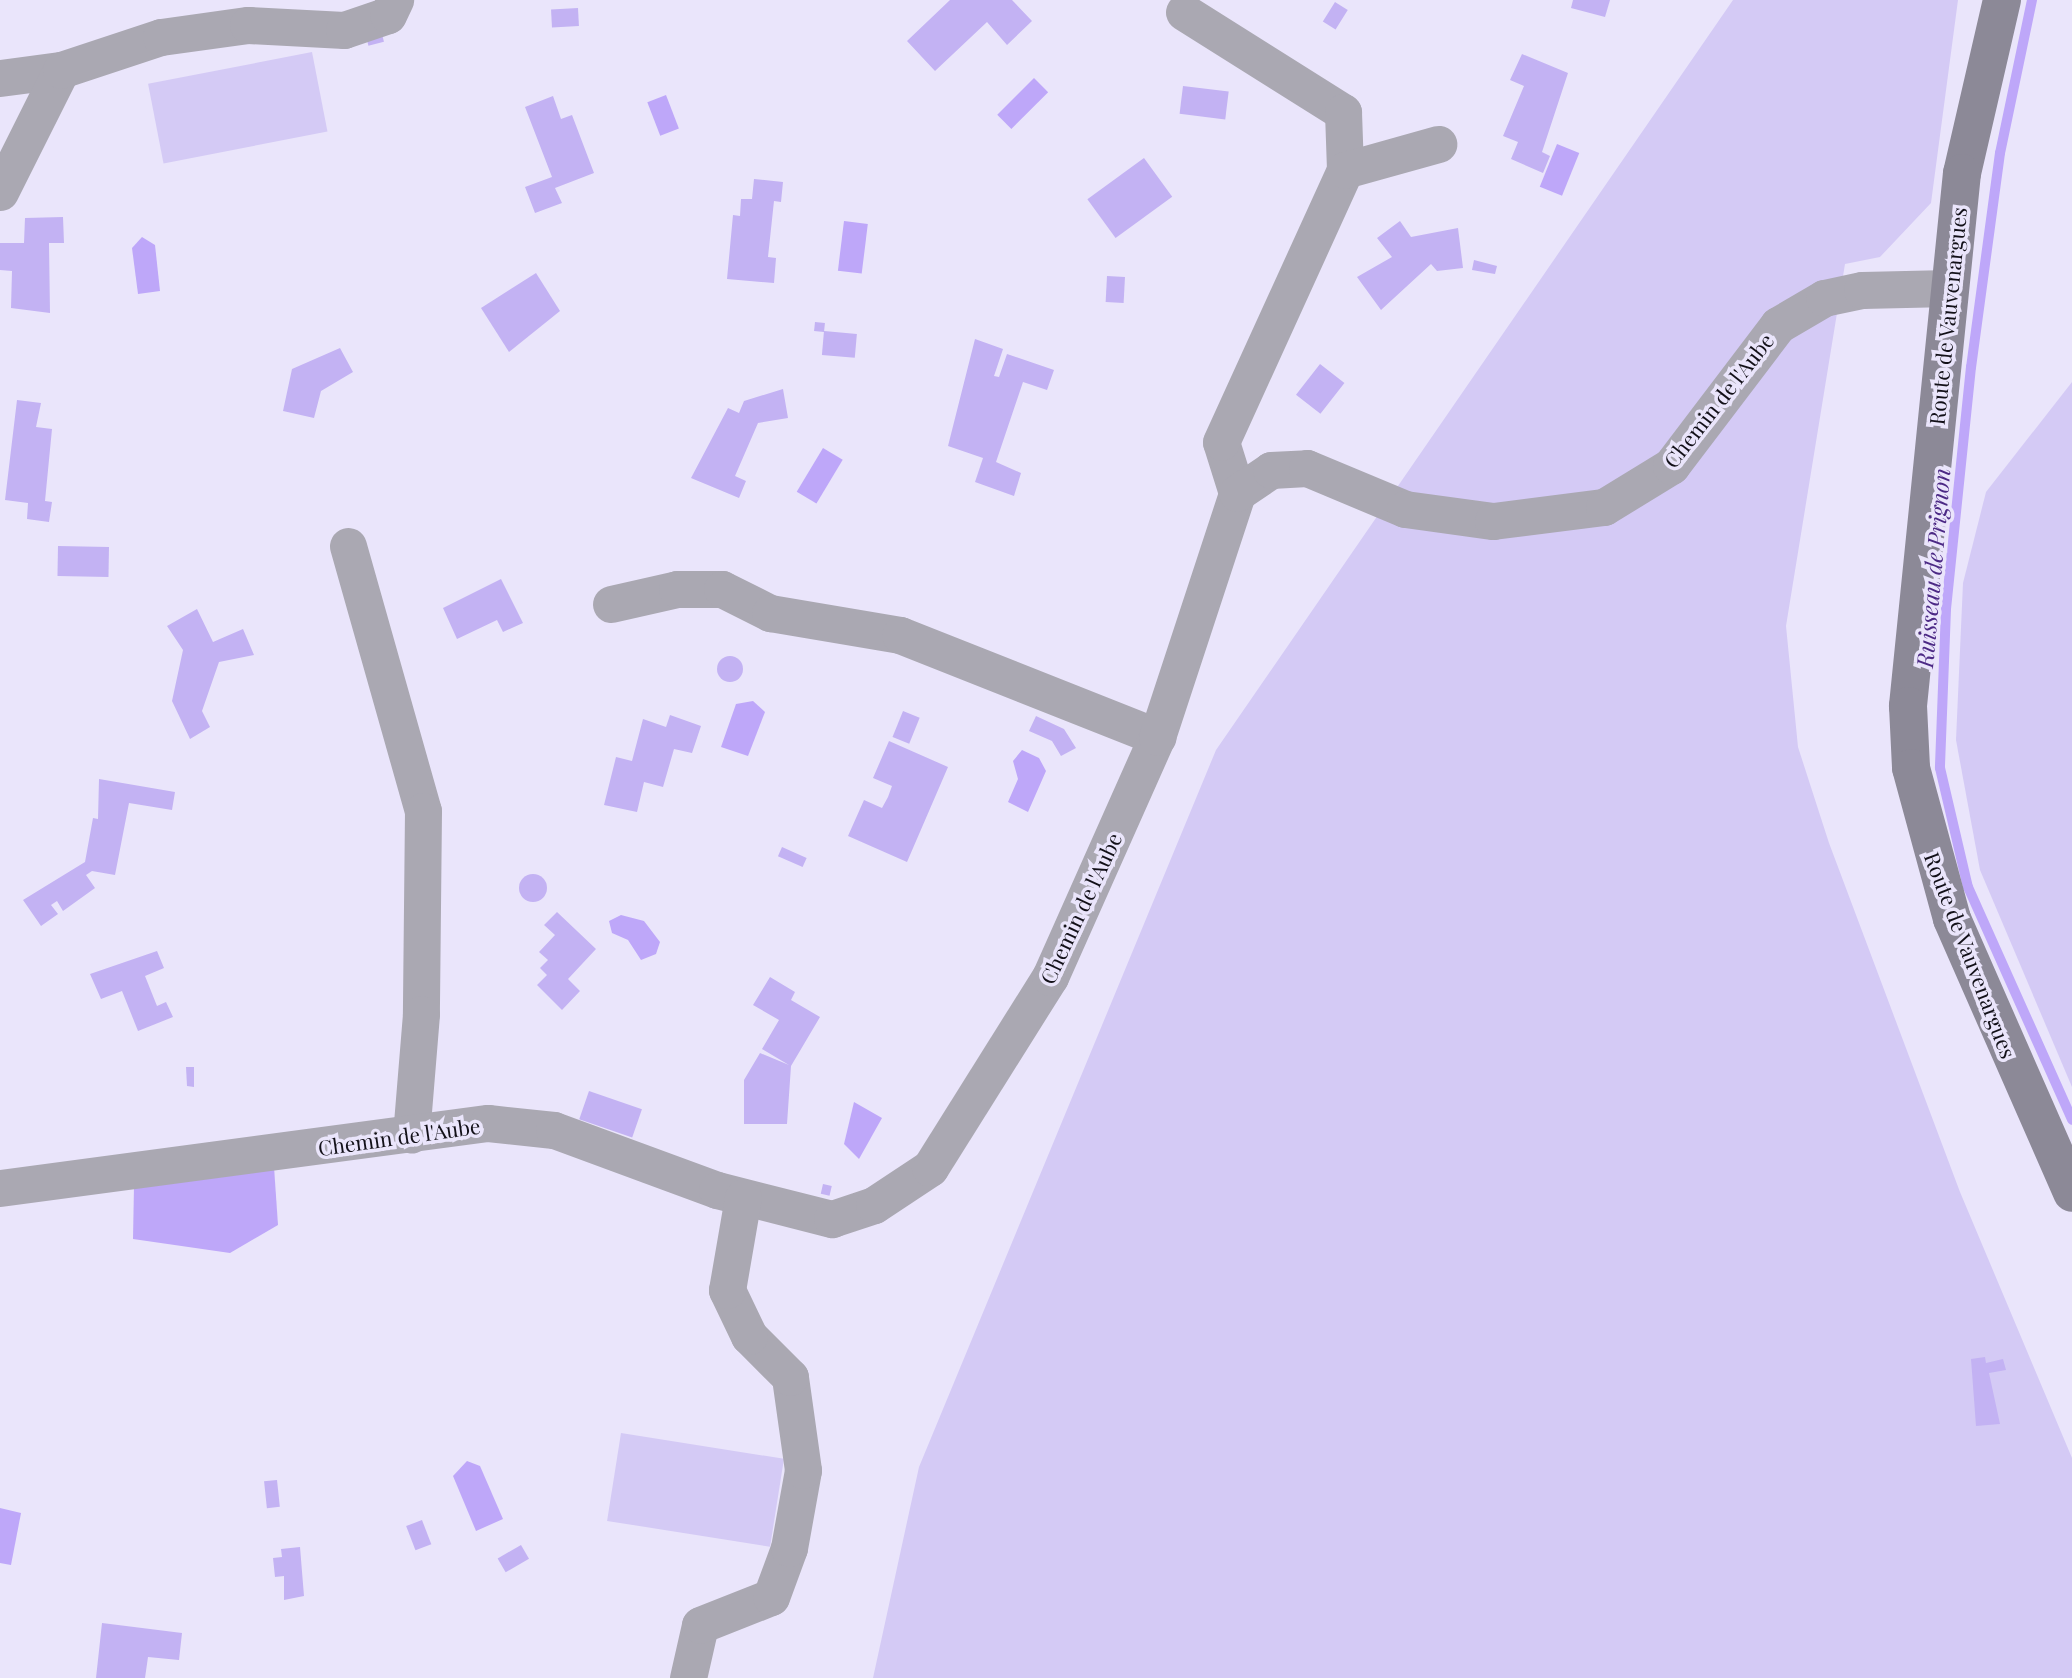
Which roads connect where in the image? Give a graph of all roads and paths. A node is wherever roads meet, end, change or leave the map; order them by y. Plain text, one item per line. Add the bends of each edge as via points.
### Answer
1 (395, 0) edge
2 (2002, 0) edge
3 (1184, 12) dead end
4 (61, 70) junction
5 (0, 78) edge
6 (1438, 144) dead end
7 (1345, 170) junction
8 (0, 192) edge
9 (1949, 288) junction
10 (1237, 493) junction
11 (348, 546) dead end
12 (611, 604) dead end
13 (1157, 737) junction
14 (411, 1135) junction
15 (0, 1188) edge
16 (2072, 1193) edge
17 (743, 1197) junction
18 (688, 1678) edge

1 - 4 street via 388,15 344,30 248,25 161,37
2 - 9 main road, Route de Vauvenargues via 1962,173
3 - 7 street via 1343,113
4 - 5 street
4 - 8 street
6 - 7 street
7 - 10 street via 1221,442
9 - 10 street, Chemin de l'Aube via 1837,295 1777,325 1671,467 1605,507 1493,521 1405,509 1307,468 1271,470
9 - 16 main road, Route de Vauvenargues via 1908,706 1912,768 1952,919
10 - 13 street, Chemin de l'Aube
11 - 14 street via 423,811 421,1014
12 - 13 street via 677,589 722,589 770,613 900,635
13 - 17 street, Chemin de l'Aube via 1050,978 930,1168 874,1205 832,1219
14 - 15 street, Chemin de l'Aube
14 - 17 street, Chemin de l'Aube via 488,1123 554,1130
17 - 18 street via 727,1290 749,1336 790,1377 803,1470 789,1548 771,1597 699,1625

